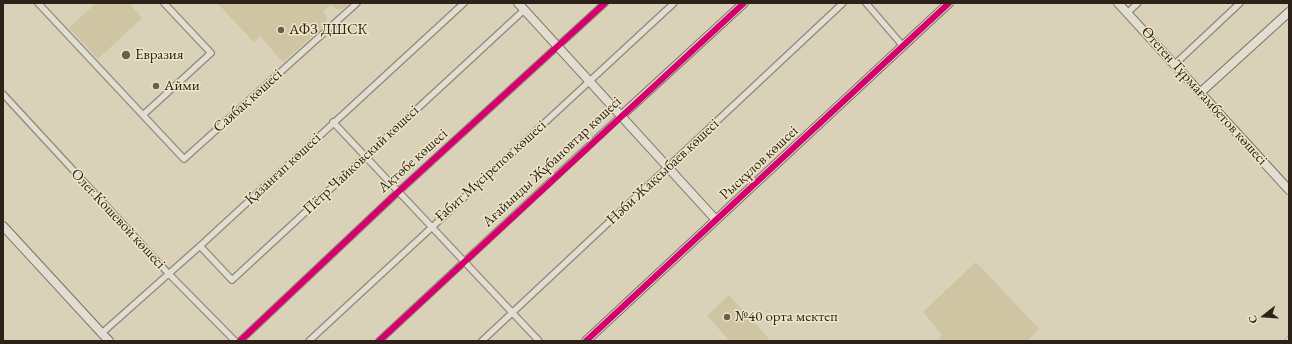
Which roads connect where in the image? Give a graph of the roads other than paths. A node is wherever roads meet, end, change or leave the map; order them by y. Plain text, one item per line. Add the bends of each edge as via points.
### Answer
1 (38, 3) edge
2 (164, 3) edge
3 (357, 3) edge
4 (464, 3) edge
5 (518, 3) edge
6 (605, 3) edge
7 (674, 3) edge
8 (744, 3) edge
9 (843, 3) edge
10 (866, 3) edge
11 (949, 3) edge
12 (1118, 3) edge
13 (1138, 3) edge
14 (1240, 3) edge
15 (524, 10) junction
16 (1289, 12) edge
17 (1127, 13) junction
18 (558, 46) junction
19 (903, 46) junction
20 (1175, 64) junction
21 (591, 81) junction
22 (1201, 92) junction
23 (3, 94) edge
24 (143, 115) junction
25 (622, 115) junction
26 (333, 122) junction
27 (364, 156) junction
28 (669, 167) junction
29 (1289, 190) edge
30 (398, 192) junction
31 (716, 220) junction
32 (3, 226) edge
33 (431, 227) junction
34 (200, 246) junction
35 (464, 262) junction
36 (168, 274) junction
37 (512, 313) junction
38 (102, 333) junction
39 (109, 341) edge
40 (235, 341) edge
41 (240, 341) edge
42 (309, 341) edge
43 (379, 341) edge
44 (482, 341) edge
45 (539, 341) edge
46 (586, 341) edge

1 - 24 street, Саябақ көшесі
2 - 24 street via 211,53
3 - 24 street, Саябақ көшесі via 184,159
4 - 26 street, Қазанғап көшесі
5 - 15 street
6 - 18 street, Ақтөбе көшесі
7 - 21 street, Ғабит Мүсірепов көшесі
8 - 25 street, Ағайынды Жұбановтар көшесі
9 - 28 street, Нәби Жақсыбаев көшесі
10 - 19 street
11 - 19 street, Рысқұлов көшсеі
12 - 17 street, Өтеген Тұрмағамбетов көшесі
13 - 17 street
14 - 20 street
15 - 18 street
15 - 27 street, Пётр Чайковский көшесі
16 - 22 street
17 - 20 street, Өтеген Тұрмағамбетов көшесі
18 - 21 street
18 - 30 street, Ақтөбе көшесі
19 - 31 street, Рысқұлов көшсеі
20 - 22 street, Өтеген Тұрмағамбетов көшесі
21 - 25 street
21 - 33 street, Ғабит Мүсірепов көшесі
22 - 29 street, Өтеген Тұрмағамбетов көшесі
23 - 36 street, Олег Кошевой көшесі
25 - 28 street
25 - 35 street, Ағайынды Жұбановтар көшесі
26 - 27 street
26 - 34 street, Қазанғап көшесі
27 - 30 street
27 - 34 street, Пётр Чайковский көшесі via 232,280
28 - 31 street
28 - 37 street, Нәби Жақсыбаев көшесі
30 - 33 street
30 - 41 street, Ақтөбе көшесі
31 - 46 street, Рысқұлов көшсеі
32 - 38 street
33 - 35 street
33 - 42 street, Ғабит Мүсірепов көшесі
34 - 36 street, Қазанғап көшесі
35 - 37 street
35 - 43 street, Ағайынды Жұбановтар көшесі
36 - 38 street, Қазанғап көшесі
36 - 40 street, Олег Кошевой көшесі
37 - 44 street, Нәби Жақсыбаев көшесі
37 - 45 street
38 - 39 street

